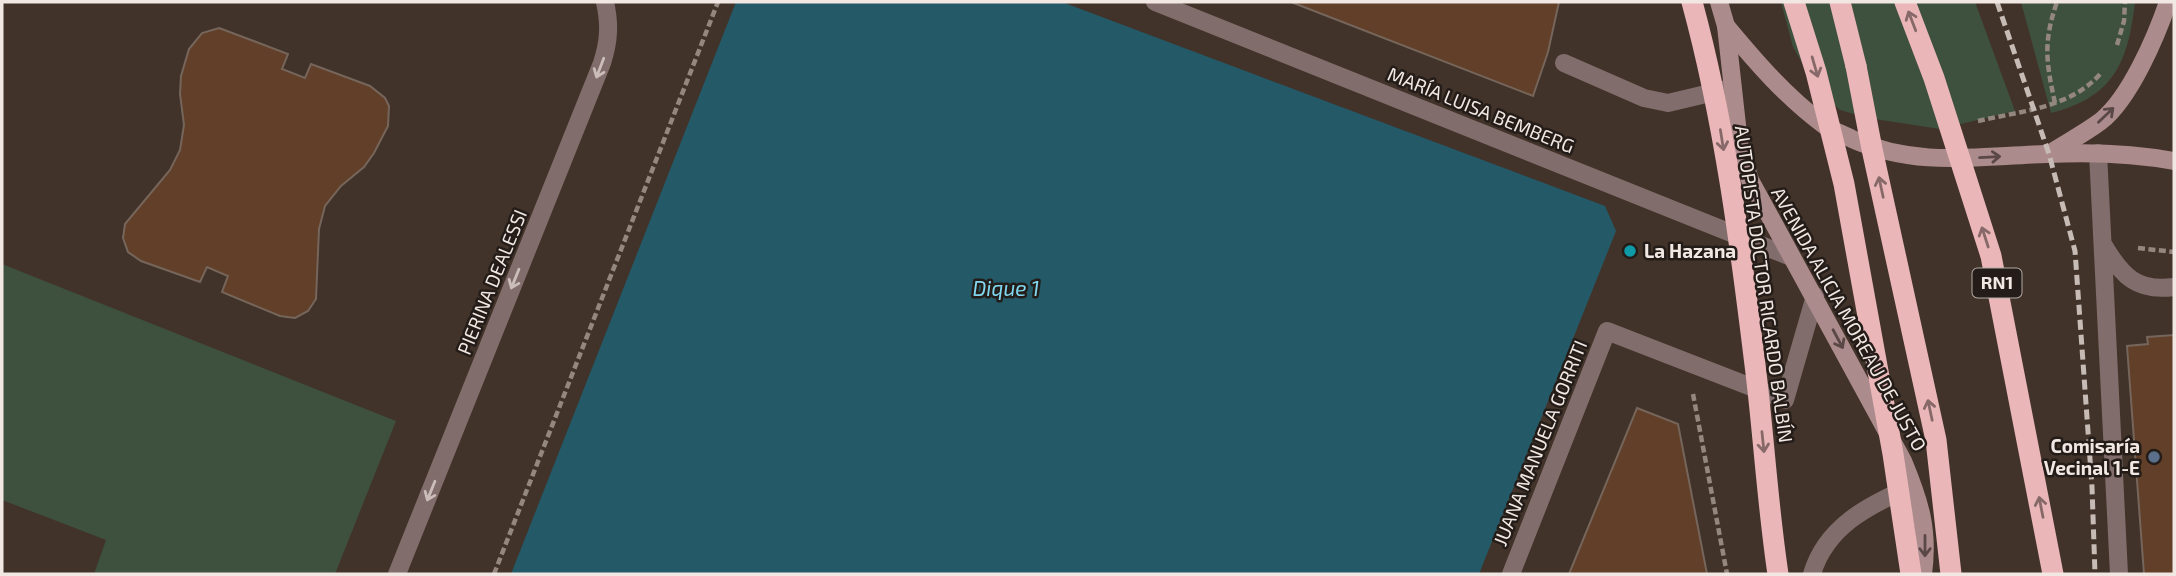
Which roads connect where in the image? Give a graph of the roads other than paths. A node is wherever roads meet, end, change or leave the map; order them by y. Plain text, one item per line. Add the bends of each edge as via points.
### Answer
1 (605, 2) edge
2 (1155, 2) edge
3 (1692, 2) edge
4 (1719, 2) edge
5 (1794, 2) edge
6 (1840, 2) edge
7 (1905, 2) edge
8 (2168, 2) edge
9 (1726, 26) junction
10 (1564, 64) dead end
11 (1732, 87) junction
12 (2049, 153) junction
13 (2098, 153) junction
14 (2174, 161) edge
15 (2103, 243) junction
16 (1791, 257) junction
17 (2174, 287) edge
18 (1815, 296) junction
19 (1913, 486) junction
20 (397, 574) edge
21 (1511, 574) edge
22 (1778, 574) edge
23 (1812, 574) edge
24 (1911, 574) edge
25 (1923, 574) edge
26 (1951, 574) edge
27 (2053, 574) edge
28 (2119, 574) edge

1 -> 20 street, PIERINA DEALESSI via 609,43 602,63
2 - 16 street, MARÍA LUISA BEMBERG
3 -> 22 highway, AUTOPISTA DOCTOR RICARDO BALBÍN, bridge via 1710,66 1731,198
4 - 9 main road, AVENIDA ALICIA MOREAU DE JUSTO
5 -> 24 highway, bridge via 1844,184
26 -> 6 highway, bridge via 1936,440
27 -> 7 highway, RN1, bridge via 1991,256
12 -> 8 main road via 2102,120 2124,96
9 - 11 main road, AVENIDA ALICIA MOREAU DE JUSTO
9 -> 12 main road via 1772,80 1825,126 1866,145 1931,159
10 - 11 street via 1644,98 1668,103
11 - 16 main road, AVENIDA ALICIA MOREAU DE JUSTO via 1739,143 1750,180
12 - 13 main road
13 - 14 main road
13 - 15 street
15 - 17 street via 2127,277 2151,287
15 - 28 street
16 - 18 main road, AVENIDA ALICIA MOREAU DE JUSTO
18 -> 19 main road, AVENIDA ALICIA MOREAU DE JUSTO
18 - 21 street, JUANA MANUELA GORRITI via 1785,400 1607,331
19 - 23 street via 1881,500 1830,537
19 -> 25 main road, AVENIDA ALICIA MOREAU DE JUSTO via 1924,520

